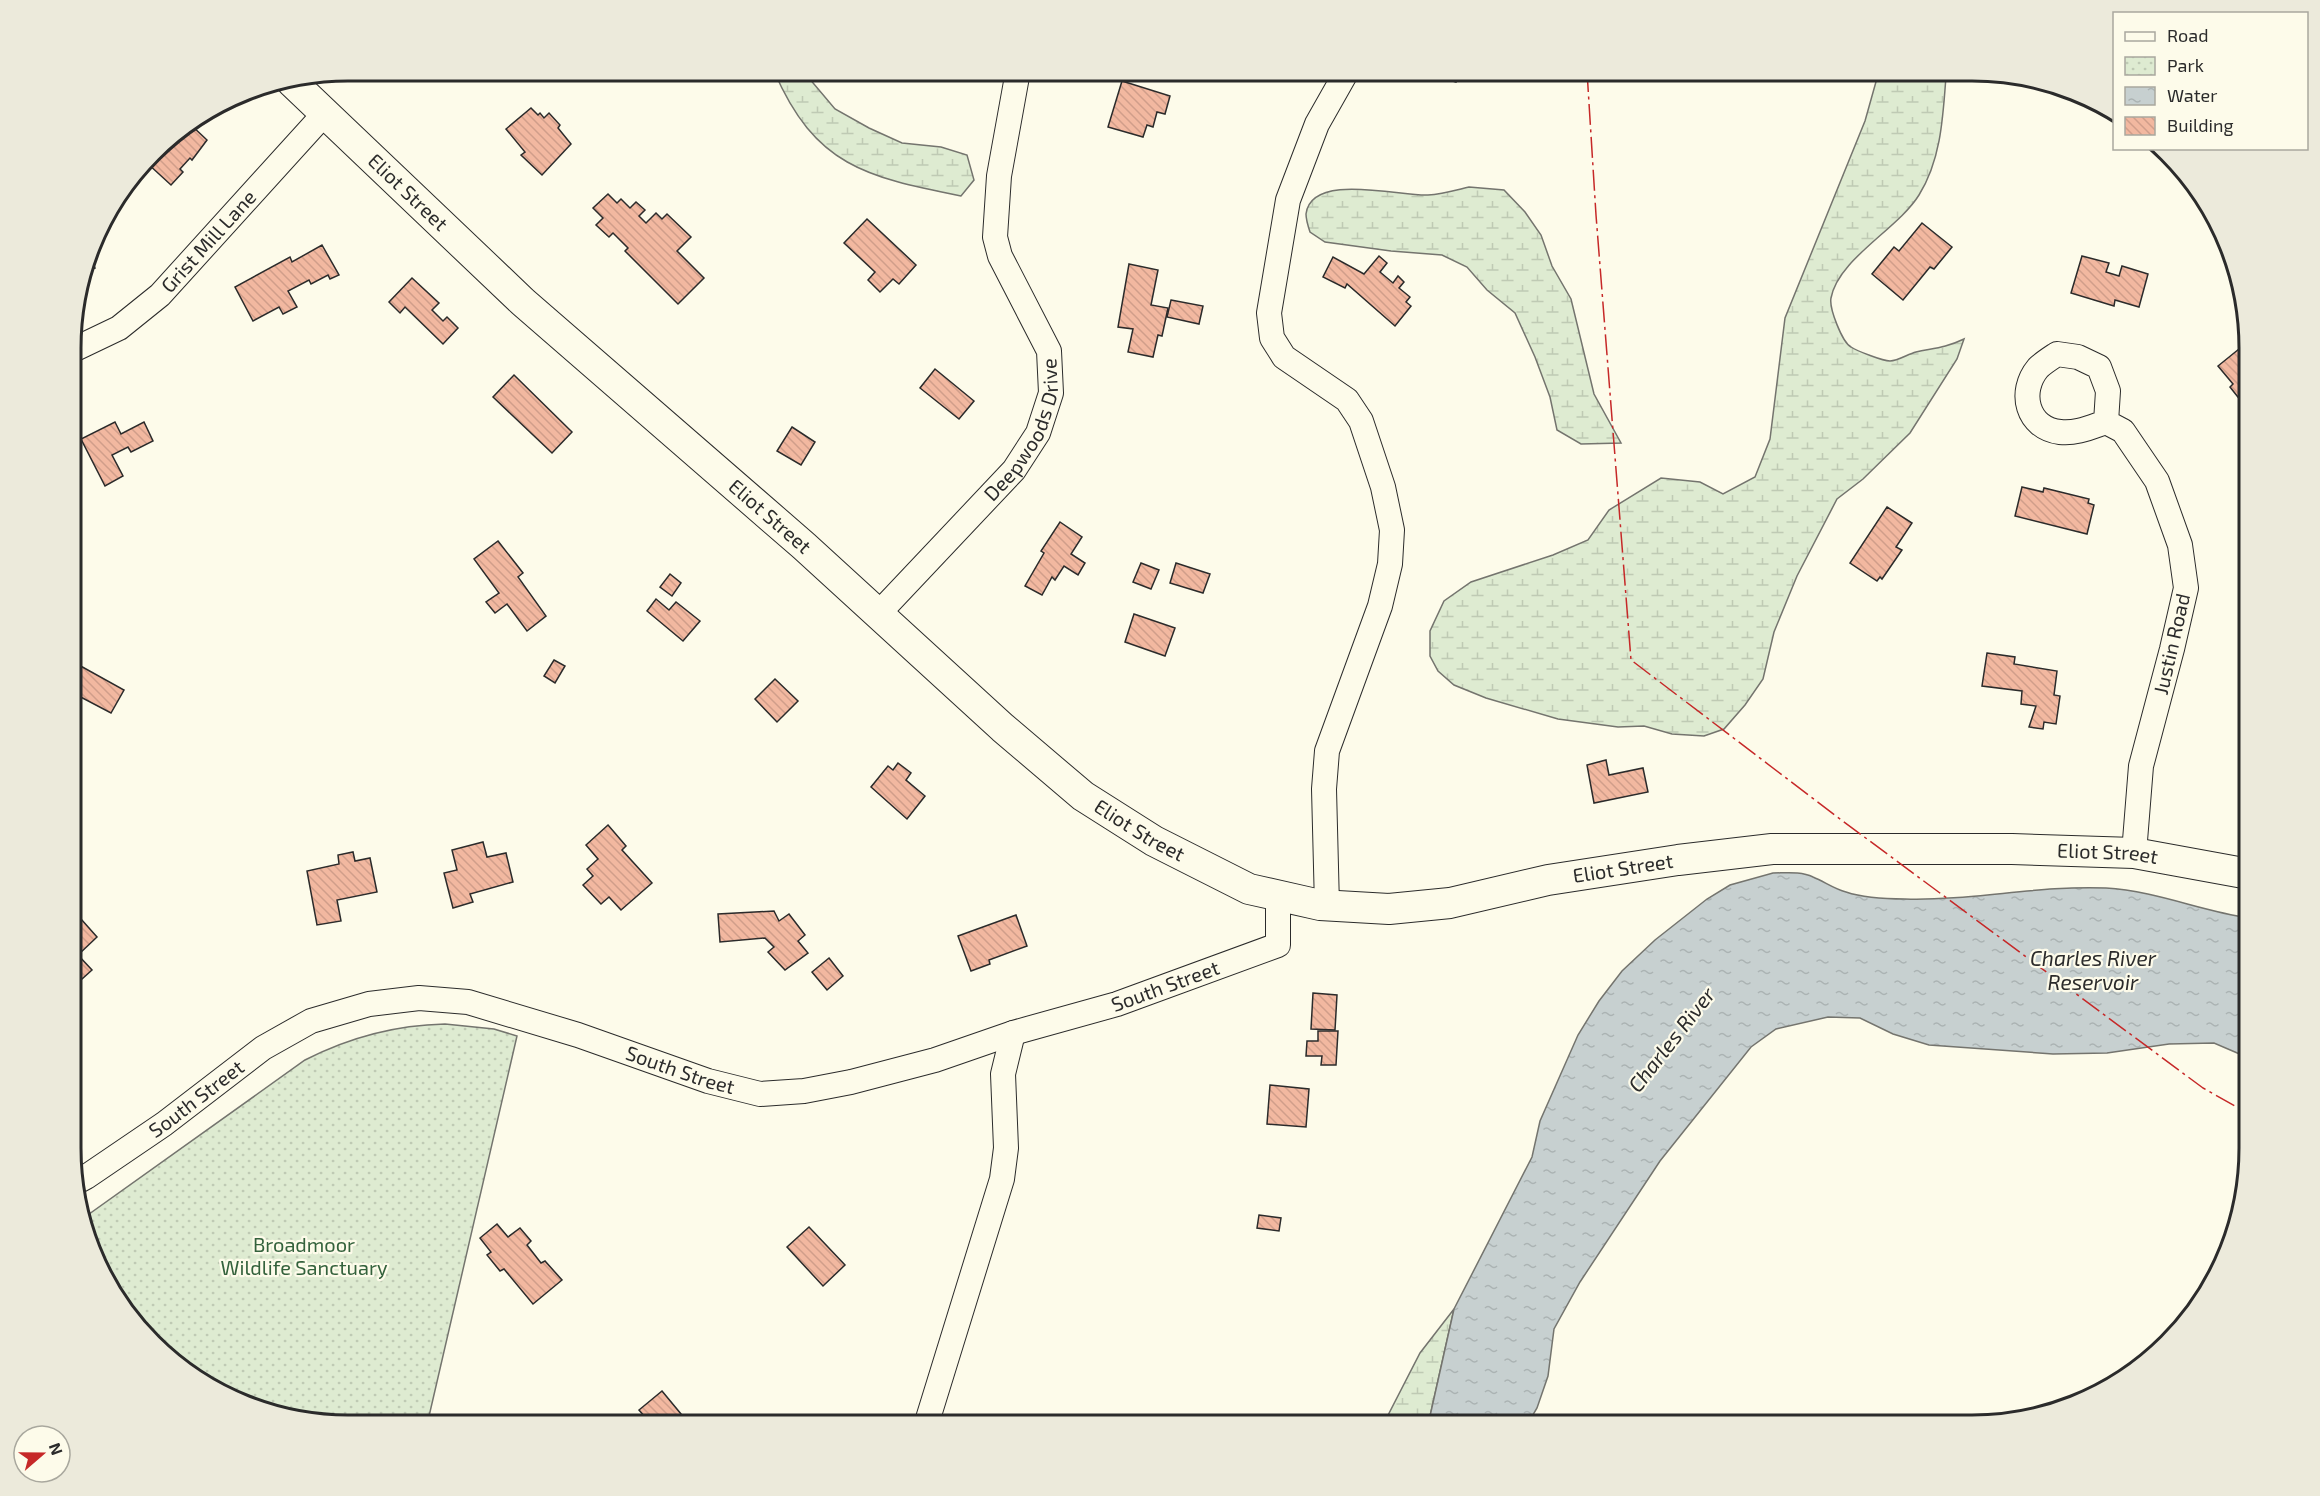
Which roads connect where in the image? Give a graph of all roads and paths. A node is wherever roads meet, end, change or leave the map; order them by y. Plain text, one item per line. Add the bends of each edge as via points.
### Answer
1 (1016, 81) edge
2 (1341, 81) edge
3 (297, 86) edge
4 (326, 112) junction
5 (81, 346) edge
6 (2106, 422) dead end
7 (879, 614) junction
8 (2134, 853) junction
9 (2239, 872) edge
10 (1278, 895) junction
11 (1327, 906) junction
12 (1013, 1033) junction
13 (83, 1179) edge
14 (929, 1415) edge

1 - 7 street, Deepwoods Drive via 999,176 995,237 1000,256 1049,351 1052,393 1038,433 1014,470
2 - 11 street via 1317,124 1288,200 1269,313 1272,338 1284,357 1347,400 1361,421 1383,487 1392,530 1390,564 1380,606 1327,751
3 - 4 main road, Eliot Street
4 - 5 street, Grist Mill Lane via 160,295 119,328
4 - 7 main road, Eliot Street via 523,302
6 - 8 street, Justin Road via 2122,431 2157,481 2180,545 2186,588 2141,766
7 - 10 main road, Eliot Street via 1083,796 1154,840 1249,889
8 - 9 main road, Eliot Street
8 - 11 main road, Eliot Street via 1772,849 1548,880 1450,903 1389,909
10 - 11 main road, Eliot Street
10 - 12 street, South Street via 1278,945 1117,1004
12 - 13 street, South Street via 935,1060 851,1082 760,1094 708,1081 578,1035 468,1002 419,998 369,1004 311,1021 263,1048 164,1124
12 - 14 street via 1003,1074 1006,1148 1002,1179

